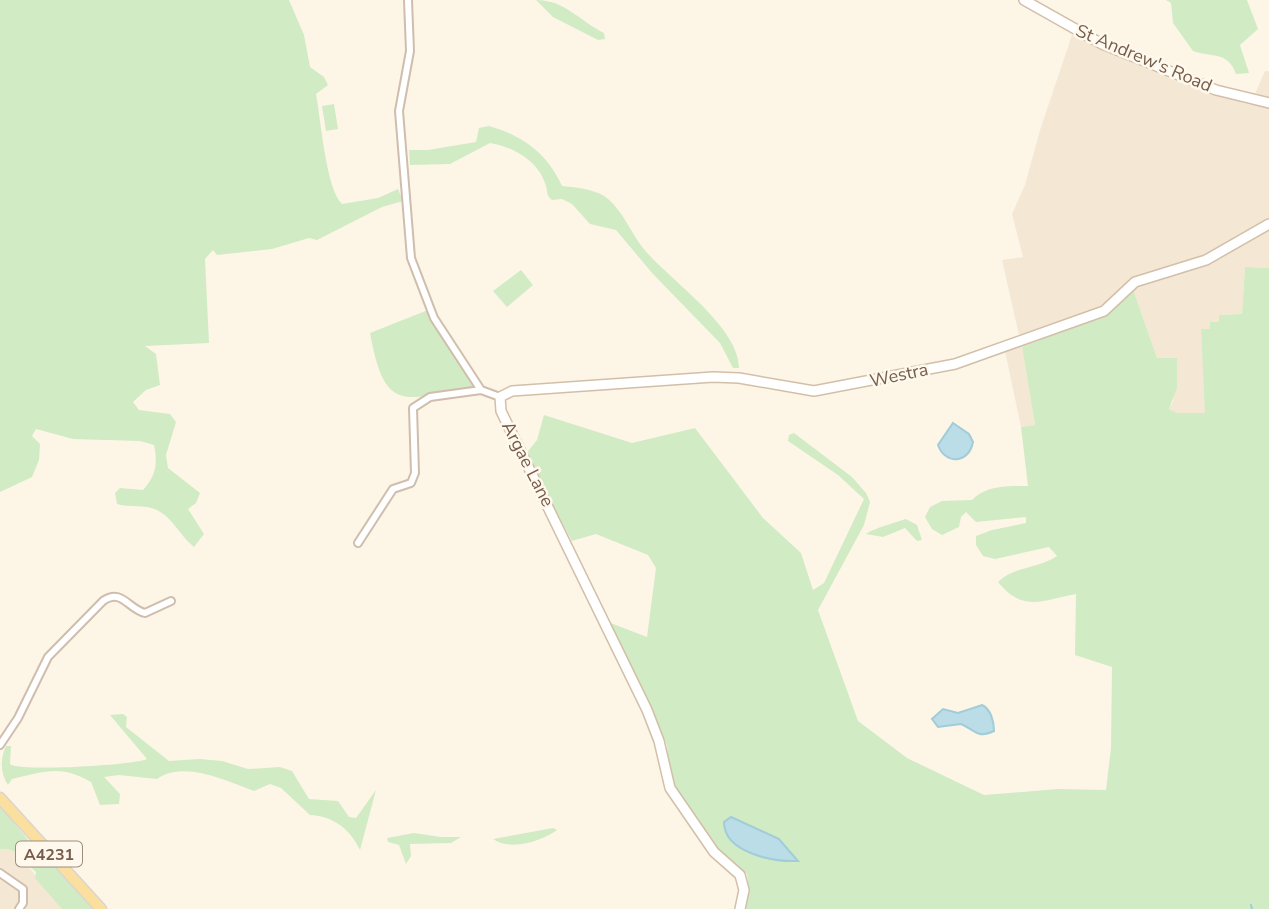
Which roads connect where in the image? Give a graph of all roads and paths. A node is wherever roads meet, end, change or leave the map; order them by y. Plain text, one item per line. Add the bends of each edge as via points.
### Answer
1 (408, 0) edge
2 (1024, 0) edge
3 (1269, 103) edge
4 (1269, 224) edge
5 (481, 390) junction
6 (500, 397) junction
7 (358, 543) dead end
8 (171, 601) dead end
9 (1, 743) edge
10 (0, 798) edge
11 (0, 873) edge
12 (24, 907) edge
13 (101, 909) edge
14 (740, 909) edge

1 - 5 street via 410,51 399,111 411,258 434,318
2 - 3 street, St Andrew's Road via 1102,44 1216,89
4 - 6 street, Westra via 1206,260 1135,282 1104,312 955,364 814,391 713,377 512,391
5 - 6 street, Argae Lane
5 - 7 street via 430,397 413,408 415,473 411,483 393,489
6 - 14 street, Argae Lane via 501,411 647,710 670,788 714,852 743,881
8 - 9 street via 145,613 122,597 103,601 48,657
10 - 13 main road, A4231
11 - 12 street via 23,889

